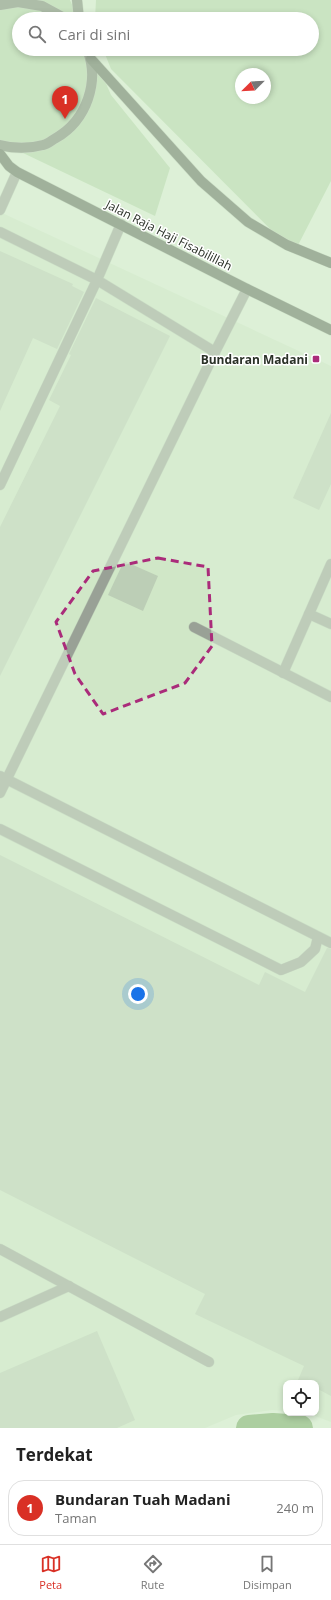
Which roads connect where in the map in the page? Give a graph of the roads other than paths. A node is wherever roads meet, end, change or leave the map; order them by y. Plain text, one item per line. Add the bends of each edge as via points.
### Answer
1 (77, 0) edge
2 (0, 5) edge
3 (53, 12) edge
4 (78, 12) edge
5 (89, 56) edge
6 (90, 59) junction
7 (0, 145) edge
8 (0, 154) edge
9 (17, 172) junction
10 (0, 210) edge
11 (121, 224) junction
12 (0, 232) edge
13 (331, 263) edge
14 (97, 280) junction
15 (247, 290) junction
16 (331, 330) edge
17 (215, 352) junction
18 (0, 485) edge
19 (331, 564) edge
20 (309, 614) junction
21 (331, 624) edge
22 (194, 627) dead end
23 (283, 673) junction
24 (331, 697) edge
25 (3, 778) edge
26 (0, 793) edge
27 (0, 829) edge
28 (318, 937) junction
29 (331, 944) edge
30 (0, 1249) edge
31 (69, 1286) junction
32 (0, 1317) edge
33 (209, 1362) dead end

1 - 4 main road
2 - 3 main road via 18,2 42,6
5 - 6 main road
6 - 7 main road via 92,86 84,111 67,132 44,145 17,149
6 - 13 main road via 201,181 248,222 287,245
8 - 9 main road, Jalan Raja Haji Fisabilillah
9 - 10 street
9 - 11 main road, Jalan Raja Haji Fisabilillah
11 - 14 street
11 - 15 main road, Jalan Raja Haji Fisabilillah
12 - 14 street
14 - 17 street
14 - 18 street
15 - 16 main road, Jalan Raja Haji Fisabilillah
15 - 17 street
17 - 25 street
19 - 20 street
20 - 21 street
20 - 23 street
22 - 23 street
23 - 24 street
25 - 26 street
25 - 28 street
27 - 28 street via 281,970 306,958 315,949
28 - 29 street
30 - 31 street
31 - 32 street
31 - 33 street

